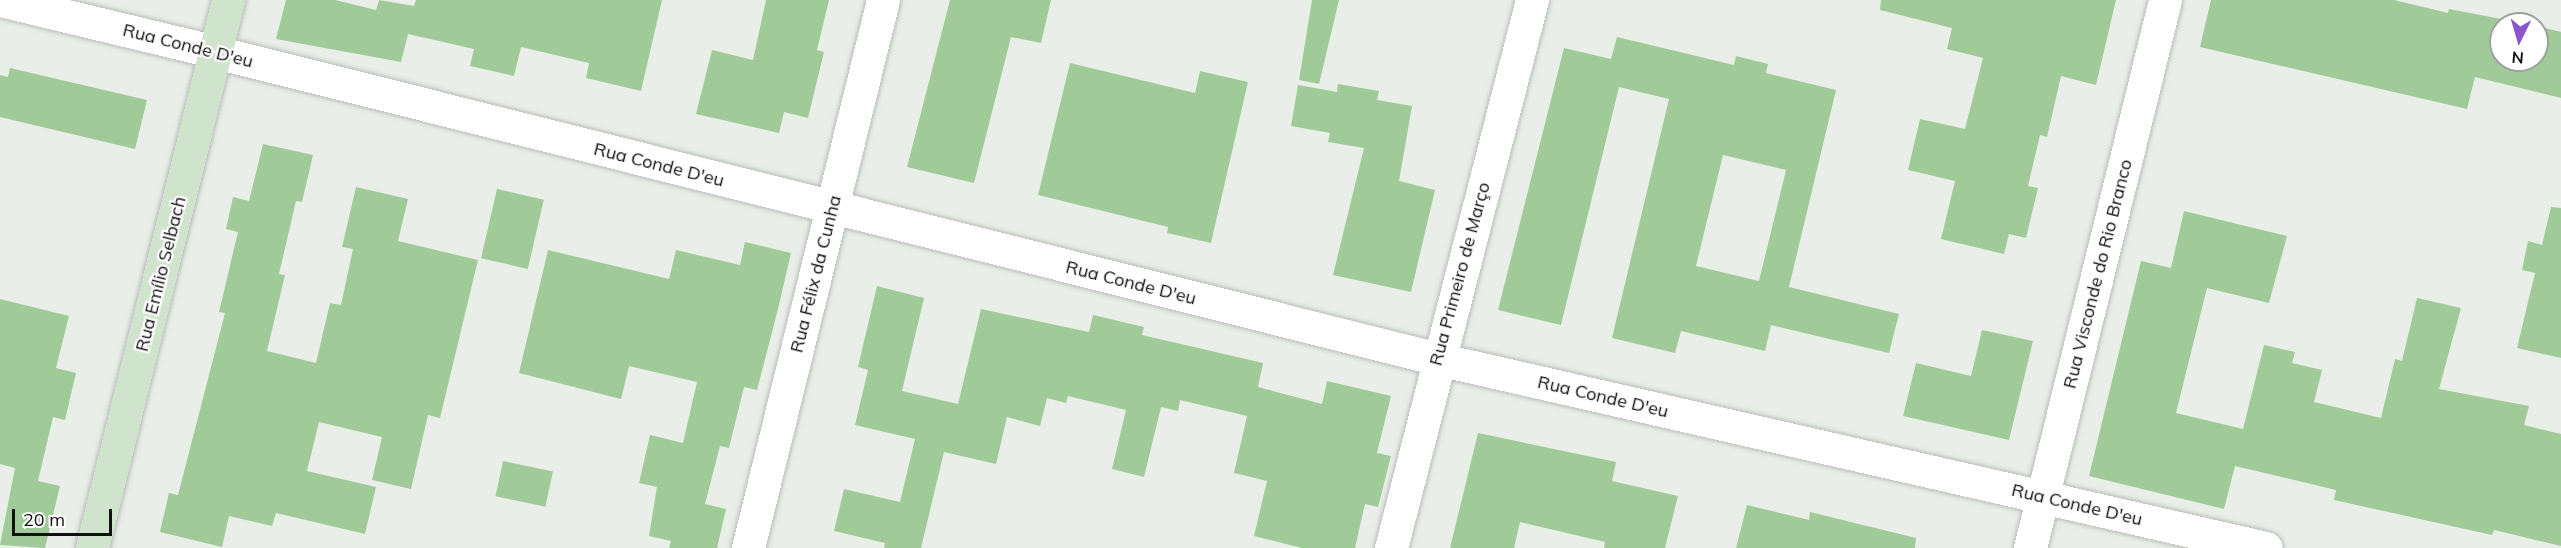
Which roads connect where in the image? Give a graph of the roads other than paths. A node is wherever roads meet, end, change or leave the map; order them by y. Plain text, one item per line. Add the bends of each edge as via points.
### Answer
1 (0, 0) edge
2 (228, 0) edge
3 (883, 0) edge
4 (1532, 0) edge
5 (2165, 0) edge
6 (216, 52) junction
7 (833, 210) junction
8 (1438, 359) junction
9 (2043, 498) junction
10 (92, 548) edge
11 (748, 548) edge
12 (1391, 548) edge
13 (2031, 548) edge
14 (2266, 548) edge

1 - 6 street, Rua Conde D'eu
2 - 6 main road, Rua Emílio Selbach
3 - 7 street, Rua Félix da Cunha
4 - 8 street, Rua Primeiro de Março
5 - 9 street, Rua Visconde do Rio Branco
6 - 7 street, Rua Conde D'eu
6 - 10 main road, Rua Emílio Selbach
7 - 8 street, Rua Conde D'eu
7 - 11 street, Rua Félix da Cunha
8 - 9 street, Rua Conde D'eu
8 - 12 street, Rua Primeiro de Março
9 - 13 street, Rua Visconde do Rio Branco
9 - 14 street, Rua Conde D'eu

